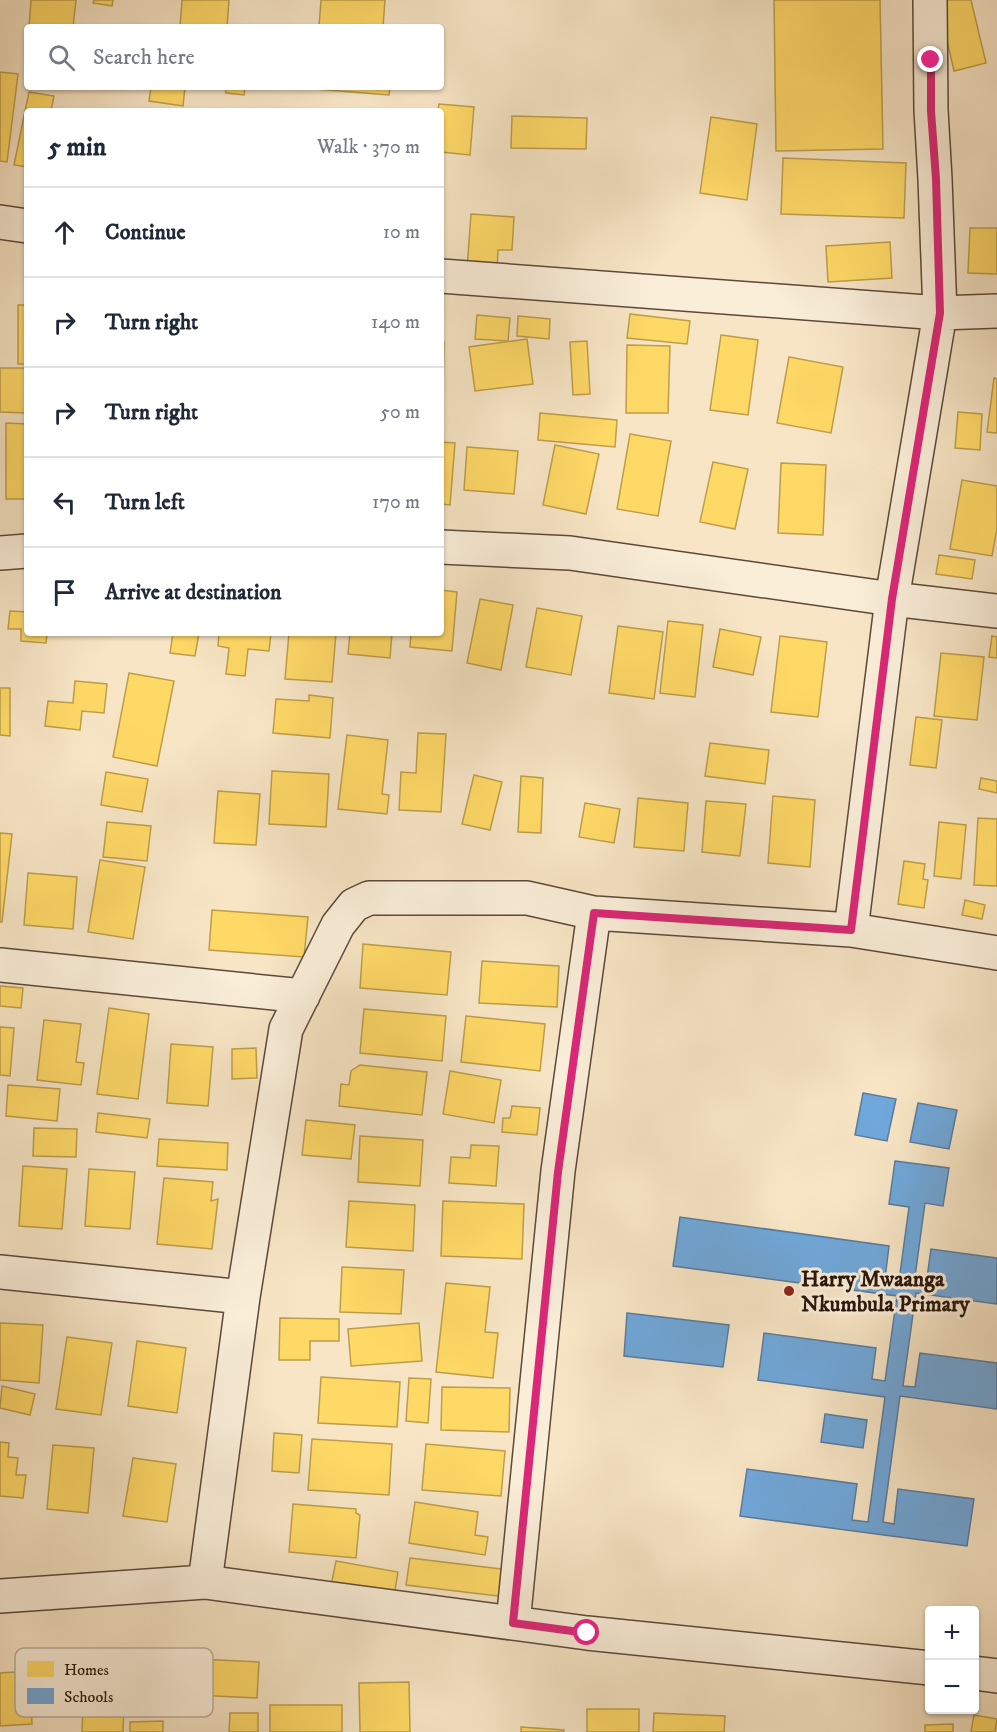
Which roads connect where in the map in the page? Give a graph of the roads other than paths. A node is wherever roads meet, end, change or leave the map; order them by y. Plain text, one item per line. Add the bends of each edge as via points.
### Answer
1 (930, 0) edge
2 (0, 222) edge
3 (24, 226) edge
4 (444, 276) edge
5 (997, 311) edge
6 (940, 313) junction
7 (444, 547) edge
8 (24, 551) edge
9 (0, 553) edge
10 (892, 599) junction
11 (997, 611) edge
12 (594, 913) junction
13 (851, 930) junction
14 (997, 952) edge
15 (0, 966) edge
16 (303, 996) junction
17 (0, 1272) edge
18 (243, 1297) junction
19 (205, 1582) junction
20 (0, 1596) edge
21 (513, 1623) junction
22 (925, 1667) edge
23 (979, 1674) edge
24 (997, 1676) edge

1 - 6 street
2 - 3 street
4 - 6 street
5 - 6 street
6 - 10 street
7 - 10 street via 570,553
8 - 9 street
10 - 11 street
10 - 13 street
12 - 13 street
12 - 16 street via 527,898 369,898 354,905 338,925
12 - 21 street via 558,1172
13 - 14 street
15 - 16 street
16 - 18 street via 286,1029
17 - 18 street
18 - 19 street
19 - 20 street
19 - 21 street
21 - 22 street
23 - 24 street

